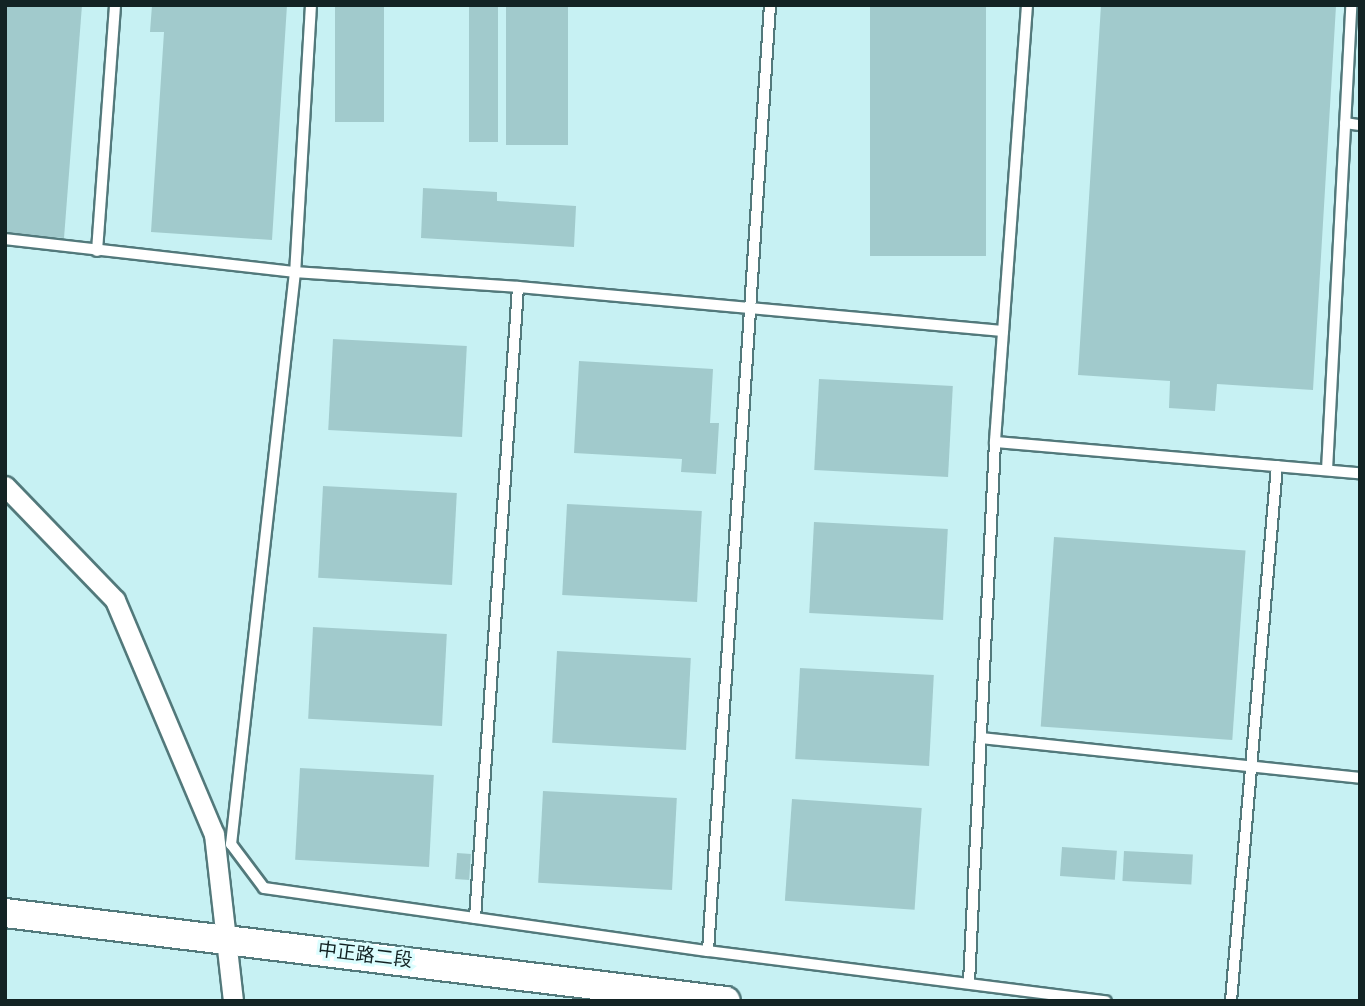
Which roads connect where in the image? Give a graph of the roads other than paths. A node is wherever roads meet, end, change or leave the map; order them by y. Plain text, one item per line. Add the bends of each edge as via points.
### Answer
1 (115, 5) edge
2 (311, 5) edge
3 (770, 5) edge
4 (1027, 5) edge
5 (1351, 5) edge
6 (1345, 123) junction
7 (1360, 125) edge
8 (5, 240) edge
9 (97, 251) junction
10 (295, 272) junction
11 (518, 287) junction
12 (750, 306) junction
13 (1003, 331) junction
14 (995, 442) junction
15 (1277, 466) junction
16 (1327, 470) junction
17 (1360, 473) edge
18 (5, 486) edge
19 (981, 738) junction
20 (1251, 766) junction
21 (1360, 778) edge
22 (5, 913) edge
23 (475, 918) junction
24 (228, 939) junction
25 (708, 951) junction
26 (969, 983) junction
27 (233, 1001) edge
28 (726, 1001) edge
29 (1106, 1001) edge
30 (1231, 1001) edge

1 - 9 lane
2 - 10 lane
3 - 12 lane
4 - 13 lane
5 - 6 lane
6 - 7 lane
6 - 16 lane
8 - 9 lane
9 - 10 lane
10 - 11 lane
10 - 23 lane via 231,844 264,888
11 - 12 lane
11 - 23 lane
12 - 13 lane
12 - 25 lane
13 - 14 lane
14 - 15 lane
14 - 19 lane
15 - 16 lane
15 - 20 lane
16 - 17 lane
18 - 24 street via 116,600 214,834
19 - 20 lane
19 - 26 lane
20 - 21 lane
20 - 30 lane
22 - 24 street, 中正路二段
23 - 25 lane
24 - 27 street
24 - 28 street, 中正路二段
25 - 26 lane
26 - 29 lane

